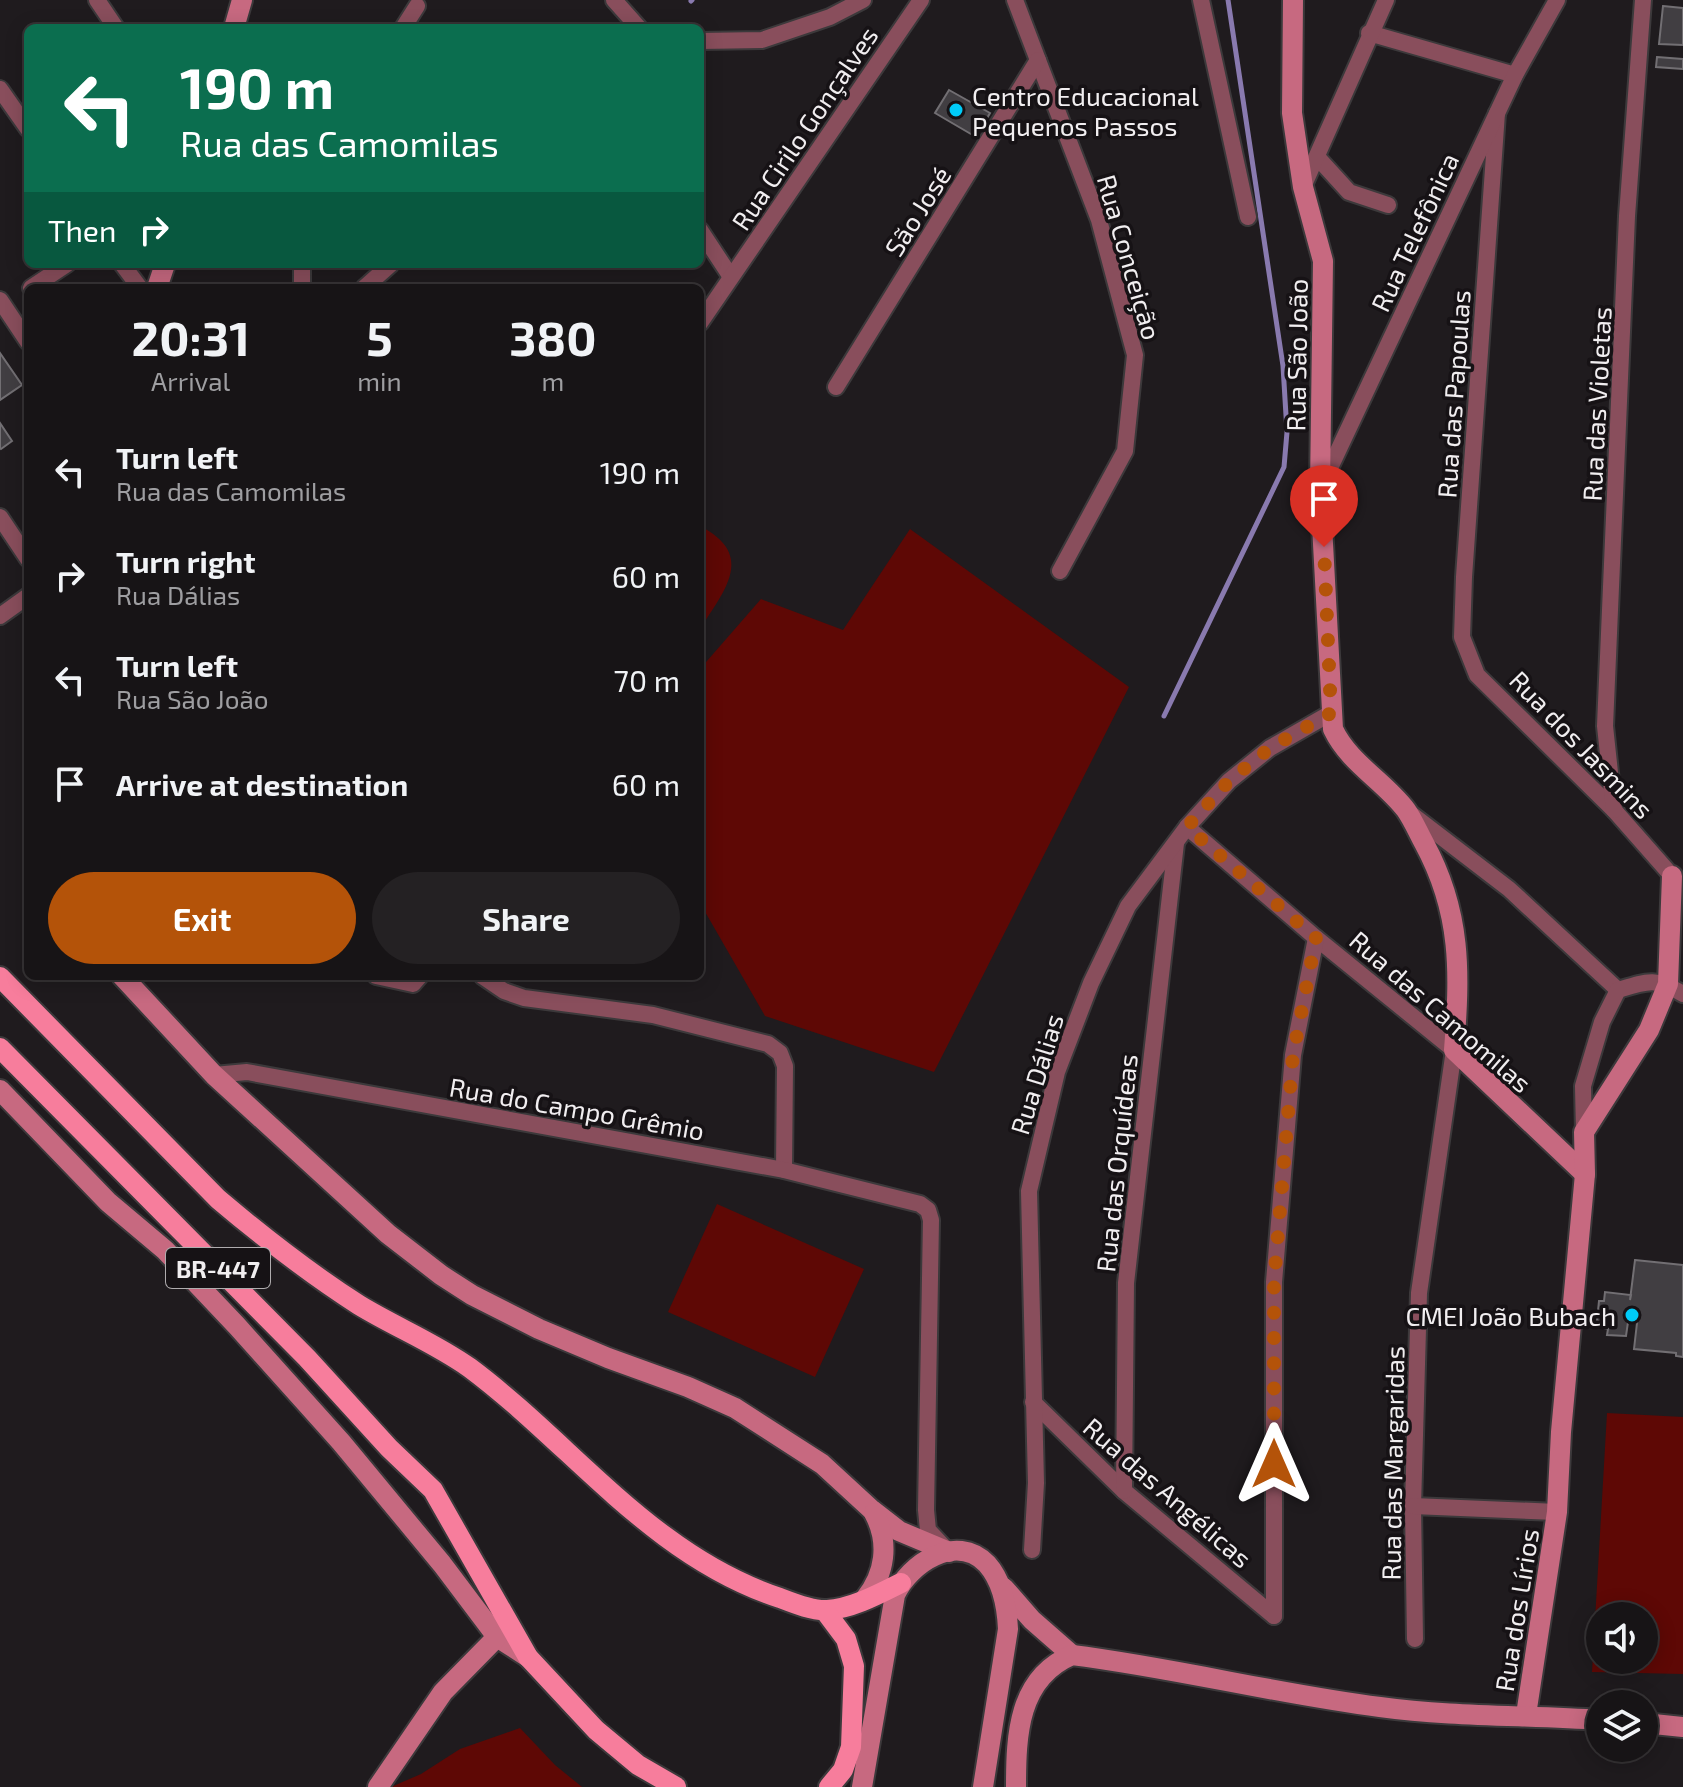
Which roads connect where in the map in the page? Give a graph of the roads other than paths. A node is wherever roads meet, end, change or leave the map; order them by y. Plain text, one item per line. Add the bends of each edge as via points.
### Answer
1 (97, 0) edge
2 (242, 0) edge
3 (614, 0) edge
4 (863, 0) edge
5 (921, 0) edge
6 (1015, 0) edge
7 (1201, 0) edge
8 (1293, 0) edge
9 (1386, 0) edge
10 (1557, 0) edge
11 (1643, 0) edge
12 (417, 6) dead end
13 (113, 24) edge
14 (235, 24) edge
15 (406, 24) edge
16 (635, 24) edge
17 (1369, 33) junction
18 (704, 41) edge
19 (1038, 60) junction
20 (1515, 75) junction
21 (0, 89) edge
22 (1497, 113) junction
23 (24, 123) edge
24 (1318, 158) junction
25 (1303, 187) junction
26 (1388, 205) dead end
27 (1248, 217) dead end
28 (704, 236) edge
29 (61, 268) edge
30 (386, 268) edge
31 (731, 277) junction
32 (37, 284) edge
33 (368, 284) edge
34 (24, 292) edge
35 (1, 305) edge
36 (704, 317) edge
37 (24, 337) edge
38 (836, 387) dead end
39 (1320, 488) junction
40 (0, 517) edge
41 (24, 553) edge
42 (1060, 571) dead end
43 (24, 599) edge
44 (0, 616) edge
45 (1477, 675) joint
46 (1331, 713) junction
47 (1406, 810) junction
48 (1614, 810) junction
49 (1187, 827) junction
50 (1177, 842) junction
51 (1678, 880) edge
52 (1316, 938) junction
53 (0, 977) edge
54 (126, 980) edge
55 (394, 980) edge
56 (416, 980) edge
57 (488, 980) edge
58 (1675, 989) edge
59 (1618, 990) junction
60 (0, 1048) edge
61 (1454, 1050) junction
62 (214, 1075) junction
63 (0, 1090) edge
64 (1584, 1132) junction
65 (784, 1170) junction
66 (1585, 1174) junction
67 (1033, 1402) junction
68 (1124, 1491) junction
69 (1413, 1506) junction
70 (872, 1510) junction
71 (1557, 1512) junction
72 (1032, 1550) dead end
73 (949, 1552) junction
74 (990, 1568) junction
75 (901, 1583) junction
76 (865, 1599) junction
77 (825, 1611) junction
78 (497, 1637) junction
79 (1415, 1639) dead end
80 (1072, 1655) junction
81 (528, 1657) junction
82 (1526, 1715) junction
83 (1586, 1719) edge
84 (1658, 1724) edge
85 (1683, 1727) edge
86 (378, 1787) edge
87 (676, 1787) edge
88 (829, 1787) edge
89 (862, 1787) edge
90 (983, 1787) edge
91 (1016, 1787) edge

1 - 13 street
2 - 14 street
3 - 16 street
4 - 18 street via 762,40
5 - 31 street, Rua Cirilo Gonçalves
6 - 19 street, Rua Conceição
7 - 27 street
8 - 25 street, Rua São João via 1292,113
9 - 17 street
10 - 20 street, Rua Telefônica
11 - 48 street, Rua das Violetas via 1627,216 1605,726
12 - 15 street
17 - 20 street
17 - 24 street
19 - 38 street, São José
19 - 42 street, Rua Conceição via 1099,220 1135,355 1125,451
20 - 22 street, Rua Telefônica
21 - 23 street
22 - 39 street, Rua Telefônica
22 - 45 street, Rua das Papoulas via 1464,577 1462,637
24 - 25 street
24 - 26 street via 1349,192
25 - 39 street, Rua São João via 1323,261
28 - 31 street
29 - 32 street
30 - 33 street
31 - 36 street, Rua Cirilo Gonçalves
34 - 35 street
35 - 37 street
39 - 46 street, Rua São João
40 - 41 street
43 - 44 street
45 - 48 street, Rua dos Jasmins
46 - 47 street, Rua São João via 1340,744
46 - 49 street, Rua Dálias via 1270,748 1229,781
47 - 59 street via 1509,889
47 - 61 street, Rua São João via 1440,873 1457,938
48 - 51 street, Rua dos Jasmins
49 - 50 street, Rua Dálias
49 - 52 street, Rua das Camomilas
50 - 67 street, Rua Dálias via 1128,906 1091,983 1053,1087 1029,1191
50 - 68 street, Rua das Orquídeas via 1126,1283
51 - 58 street
52 - 61 street, Rua das Camomilas
52 - 68 street, Rua das Angélicas via 1293,1055 1274,1282 1274,1616
53 - 77 main road via 218,1199 322,1280 466,1365 680,1548 748,1586
54 - 62 street
55 - 56 street
57 - 65 street via 524,998 653,1015 768,1044 785,1066
58 - 59 street via 1650,980
58 - 64 street
59 - 64 street via 1602,1022 1583,1086
60 - 81 main road, BR-447 via 433,1490
61 - 66 street, Rua das Camomilas
61 - 69 street, Rua das Margaridas via 1419,1293
62 - 65 street, Rua do Campo Grêmio via 247,1072
62 - 70 street via 388,1234 441,1275 539,1329 735,1408 822,1464
63 - 78 street via 108,1202 165,1250 290,1383
64 - 66 street, Rua dos Lírios
65 - 73 street, Rua do Campo Grêmio via 928,1210 926,1510 928,1530
66 - 71 street, Rua dos Lírios
67 - 68 street, Rua das Angélicas
67 - 72 street, Rua Dálias
69 - 71 street, Rua dos Lírios
69 - 79 street, Rua das Margaridas
70 - 73 street via 915,1540
70 - 76 street via 882,1533 884,1558
71 - 82 street, Rua dos Lírios
73 - 74 street via 968,1553
73 - 75 street via 919,1564
74 - 80 street via 1024,1612
74 - 90 street via 1006,1603 1008,1629
75 - 76 main road
75 - 89 street
76 - 77 main road
77 - 88 main road via 846,1639 854,1666 851,1747 843,1770
78 - 81 street
78 - 86 street via 443,1692
80 - 82 street via 1382,1708
80 - 91 street via 1041,1675 1024,1702
81 - 87 main road via 596,1730 638,1765
82 - 83 street
84 - 85 street

